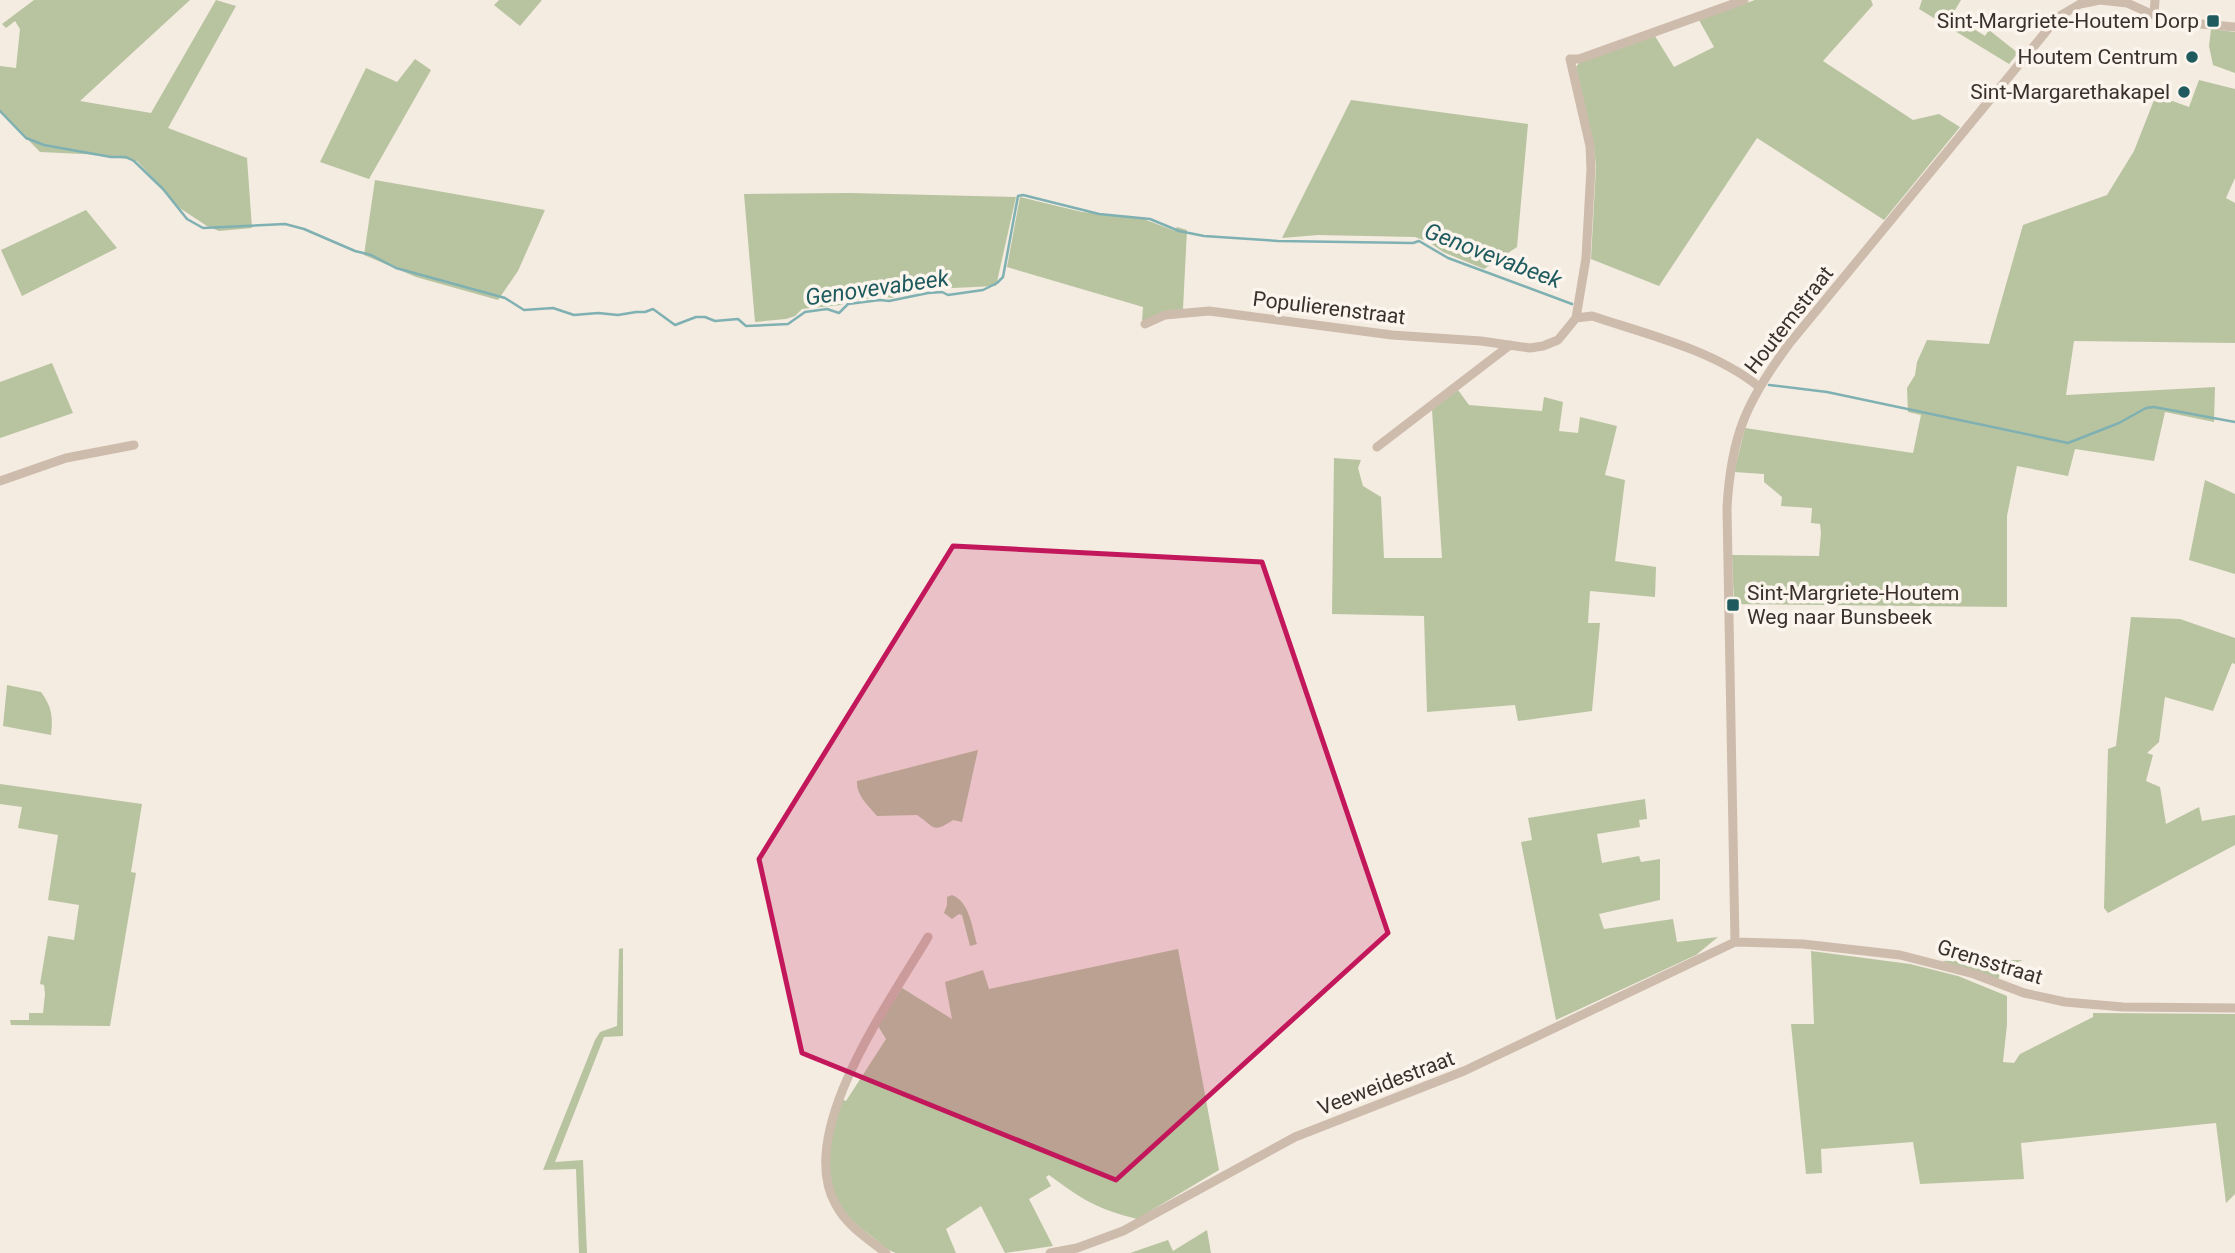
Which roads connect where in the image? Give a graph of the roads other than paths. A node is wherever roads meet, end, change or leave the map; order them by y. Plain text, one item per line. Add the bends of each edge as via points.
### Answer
1 (1744, 0) edge
2 (2155, 0) edge
3 (2077, 2) edge
4 (2154, 15) junction
5 (2235, 27) edge
6 (1576, 318) junction
7 (1145, 324) dead end
8 (1510, 345) junction
9 (1758, 386) junction
10 (134, 445) dead end
11 (1377, 447) dead end
12 (0, 481) edge
13 (928, 937) dead end
14 (1735, 942) junction
15 (2235, 1008) edge
16 (886, 1253) edge
17 (1050, 1253) edge

1 - 6 street via 1570,60 1590,146 1586,258
2 - 4 street
3 - 4 street, Houtemstraat via 2119,2
3 - 9 street, Houtemstraat via 2048,28
4 - 5 street, Houtemstraat via 2167,21
6 - 8 street, Populierenstraat via 1558,340 1530,348
6 - 9 street via 1592,316 1695,352 1740,371
7 - 8 street, Populierenstraat via 1165,315 1209,311
8 - 11 street
9 - 14 street, Houtemstraat via 1736,442 1727,508
10 - 12 street via 66,458
13 - 16 street via 845,1083 827,1138 825,1174 834,1204 848,1223
14 - 15 street, Grensstraat via 1900,955 1974,974 2024,993 2074,1003
14 - 17 street, Veeweidestraat via 1464,1072 1295,1137 1123,1231

